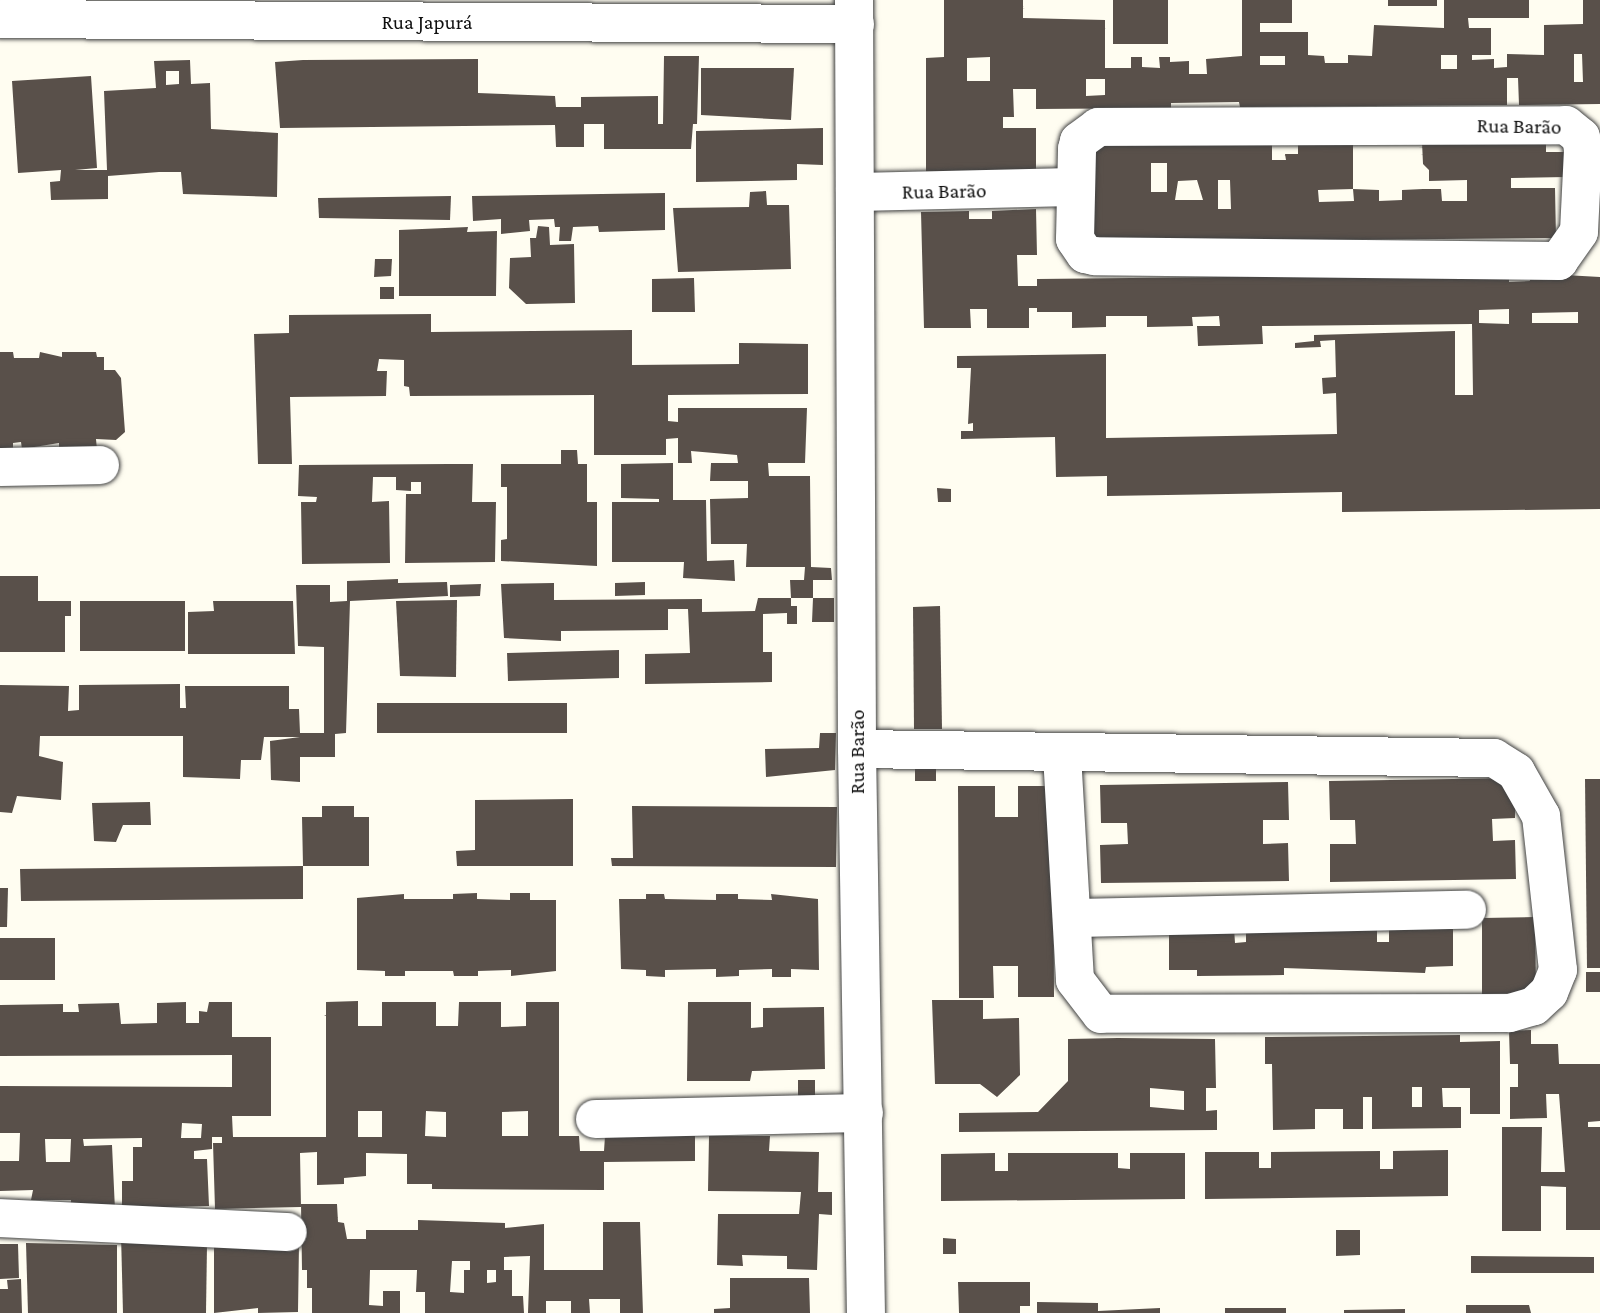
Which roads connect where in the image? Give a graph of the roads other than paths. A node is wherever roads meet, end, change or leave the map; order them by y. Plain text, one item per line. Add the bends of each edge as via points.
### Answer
1 (269, 10) edge
2 (855, 12) edge
3 (0, 19) edge
4 (1075, 187) junction
5 (855, 192) junction
6 (100, 465) dead end
7 (0, 467) edge
8 (857, 749) junction
9 (1062, 755) junction
10 (1468, 910) dead end
11 (1072, 918) junction
12 (864, 1113) junction
13 (595, 1119) dead end
14 (0, 1218) edge
15 (288, 1233) dead end
16 (866, 1313) edge

1 - 2 street, Rua Japurá
1 - 3 street, Rua Japurá
2 - 5 street, Rua Barão
4 - 4 street, Rua Barão via 1075,239 1086,254 1094,256 1559,261 1579,232 1583,150 1581,137 1566,125 1098,127 1079,141
4 - 5 street, Rua Barão
5 - 8 street, Rua Barão
6 - 7 street
8 - 9 street
8 - 12 street, Rua Barão
9 - 11 street
9 - 11 street via 1494,758 1516,772 1541,816 1558,970 1549,992 1534,1006 1509,1013 1101,1014 1075,980
10 - 11 street
12 - 13 street
12 - 16 street, Rua Barão
14 - 15 street

